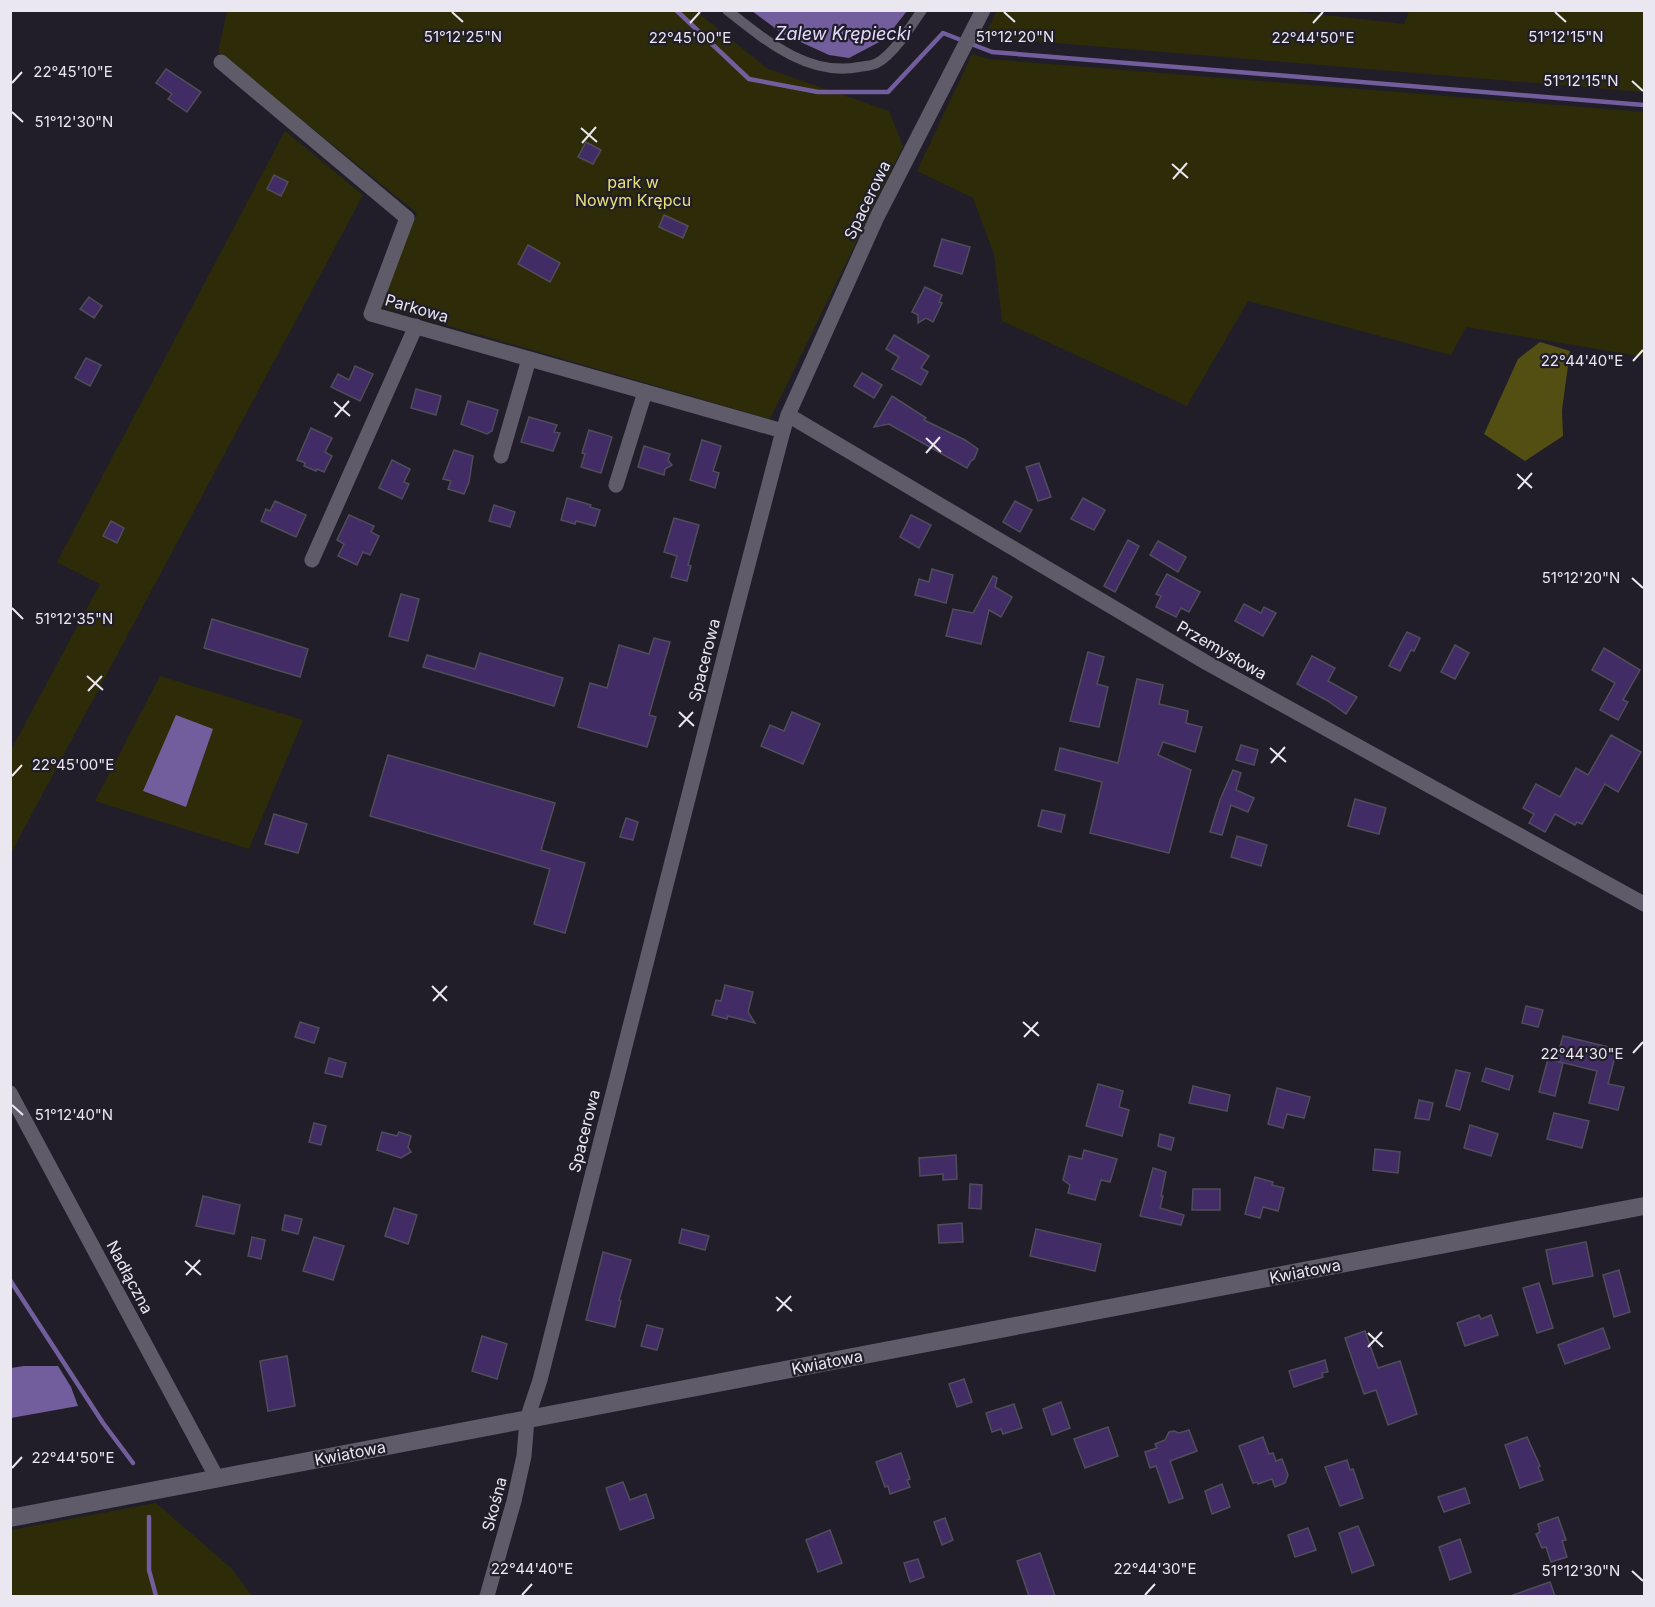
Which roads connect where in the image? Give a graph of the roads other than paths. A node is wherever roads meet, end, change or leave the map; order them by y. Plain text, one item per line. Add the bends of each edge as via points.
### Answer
1 (727, 10) edge
2 (922, 10) edge
3 (983, 10) edge
4 (221, 62) dead end
5 (416, 327) junction
6 (529, 359) junction
7 (645, 392) junction
8 (788, 415) junction
9 (783, 432) junction
10 (501, 456) dead end
11 (616, 485) dead end
12 (312, 560) dead end
13 (1644, 904) edge
14 (10, 1094) edge
15 (1644, 1206) edge
16 (527, 1419) junction
17 (217, 1478) junction
18 (10, 1518) edge
19 (488, 1596) edge

1 - 2 street via 772,46 808,63 843,70 877,63 901,42
3 - 8 street, Spacerowa via 877,217
4 - 5 street, Parkowa via 407,218 371,314
5 - 6 street, Parkowa
5 - 12 street
6 - 7 street, Parkowa
6 - 10 street
7 - 9 street, Parkowa
7 - 11 street
8 - 9 street, Spacerowa
8 - 13 street, Przemysłowa via 1207,663
9 - 16 street, Spacerowa
14 - 17 street, Nadłączna
15 - 16 street, Kwiatowa
16 - 17 street, Kwiatowa
16 - 19 street, Skośna via 524,1456
17 - 18 street, Kwiatowa

